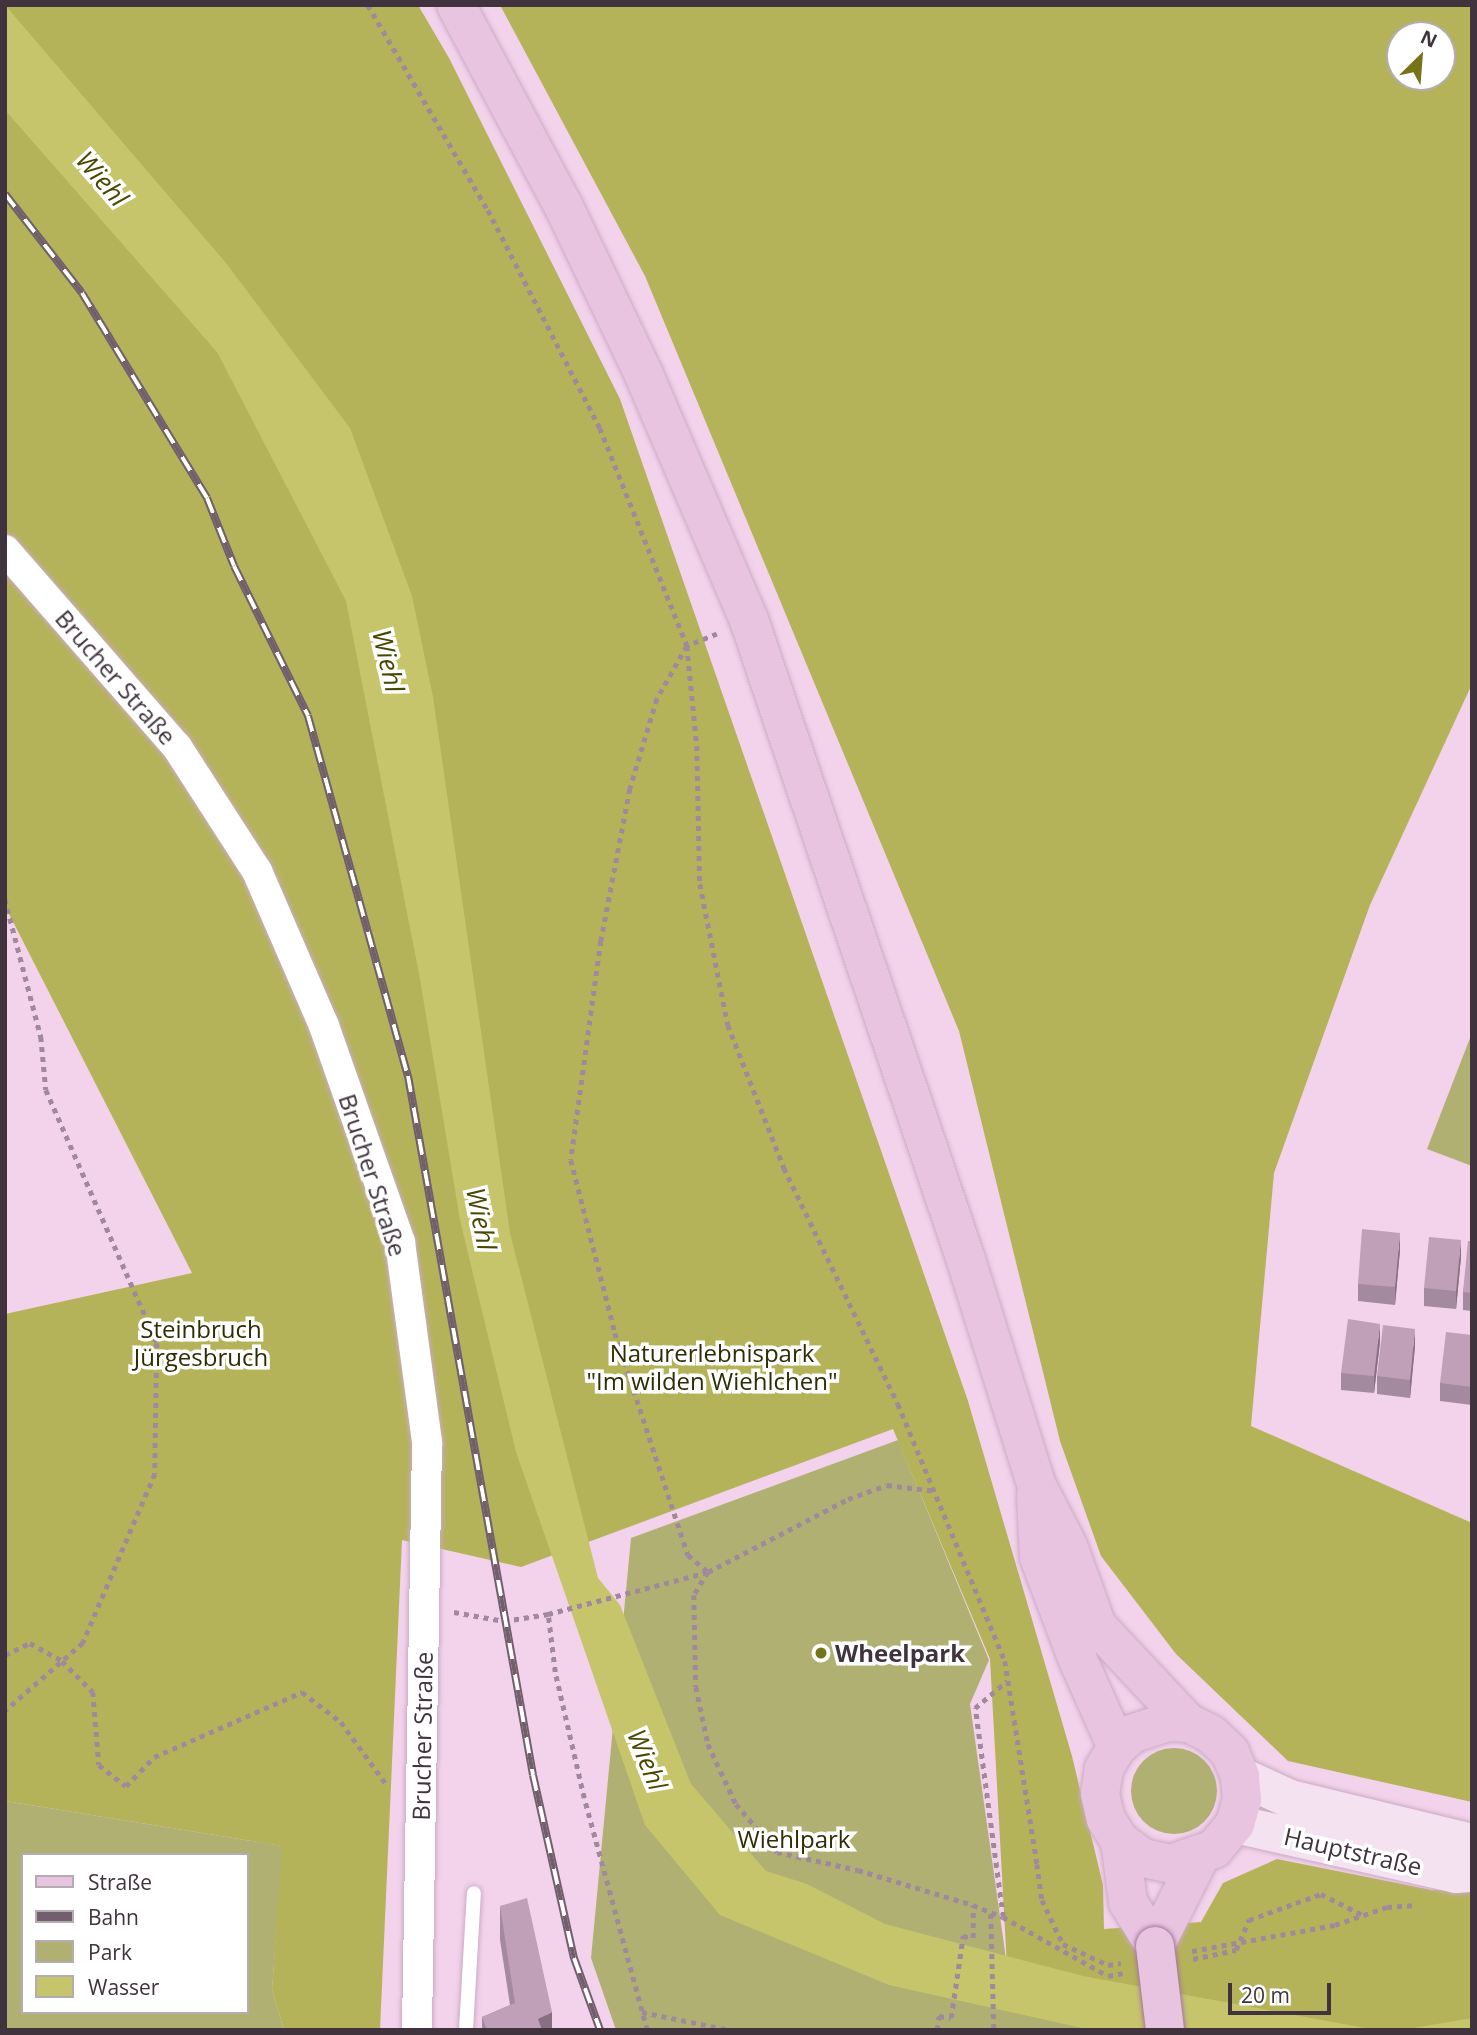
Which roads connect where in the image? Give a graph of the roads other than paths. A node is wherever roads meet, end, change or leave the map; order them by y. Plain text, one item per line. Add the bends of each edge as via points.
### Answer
1 (456, 5) edge
2 (5, 550) edge
3 (1036, 1484) junction
4 (1188, 1723) junction
5 (1117, 1746) junction
6 (1240, 1776) junction
7 (1235, 1824) junction
8 (1120, 1841) junction
9 (1472, 1843) edge
10 (1199, 1858) junction
11 (1472, 1873) edge
12 (474, 1893) dead end
13 (1155, 1946) junction
14 (417, 2030) edge
15 (466, 2030) edge
16 (1165, 2030) edge

1 - 3 main road via 598,278 749,620 966,1260
2 - 14 street, Brucher Straße via 177,747 257,871 324,1026 400,1242 427,1443
3 - 4 main road via 1068,1546 1097,1626
3 - 5 main road via 1039,1557
4 - 5 main road via 1149,1725
4 - 6 main road via 1211,1734 1230,1752
5 - 8 main road via 1104,1769 1100,1794 1106,1819
6 - 7 main road via 1242,1800
6 - 9 street via 1290,1799
7 - 10 main road via 1214,1850
7 - 11 street, Hauptstraße via 1456,1874
8 - 10 main road via 1143,1857 1171,1864
8 - 13 main road via 1128,1902
10 - 13 main road
12 - 15 lane
13 - 16 main road, bridge

